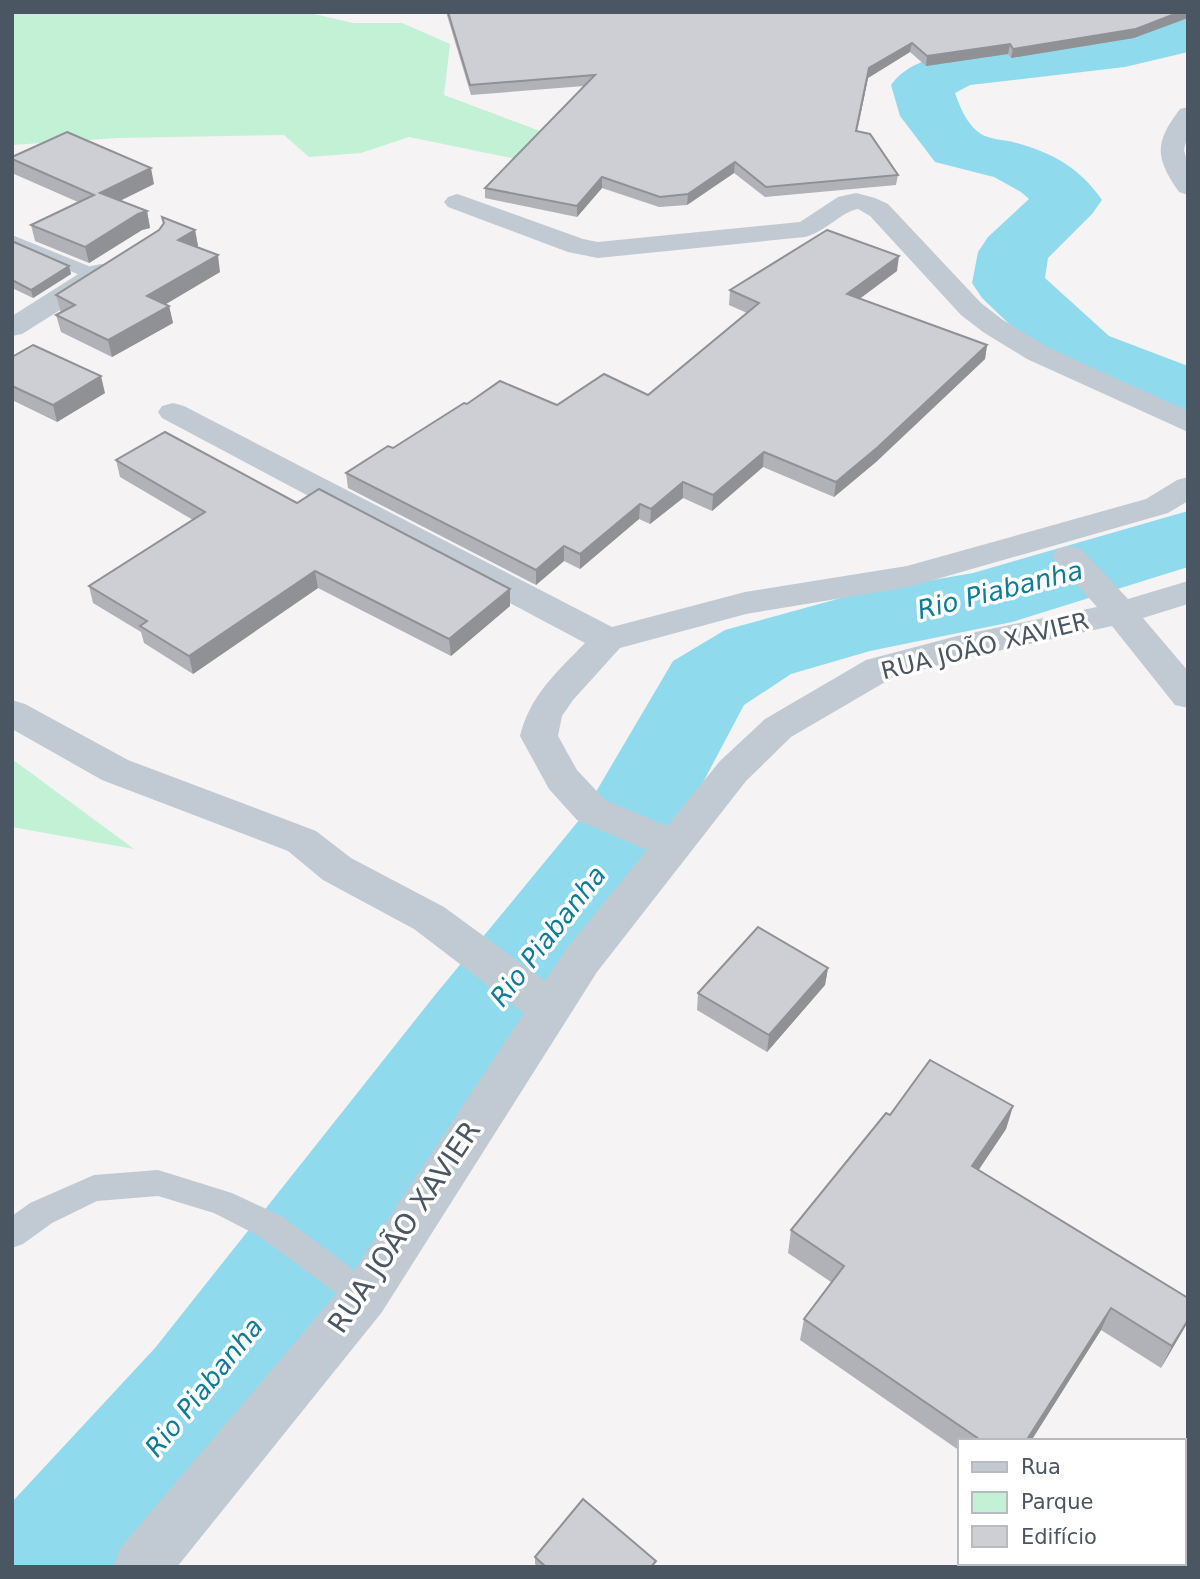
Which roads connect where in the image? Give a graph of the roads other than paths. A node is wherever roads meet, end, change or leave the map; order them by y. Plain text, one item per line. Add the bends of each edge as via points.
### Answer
1 (1188, 114) edge
2 (1188, 187) edge
3 (457, 202) dead end
4 (12, 240) edge
5 (106, 268) joint
6 (12, 328) edge
7 (173, 412) dead end
8 (1188, 423) edge
9 (1188, 487) edge
10 (1069, 556) dead end
11 (1188, 592) edge
12 (1113, 605) junction
13 (608, 640) junction
14 (1188, 696) edge
15 (12, 713) edge
16 (660, 839) junction
17 (546, 1007) junction
18 (12, 1234) edge
19 (357, 1289) junction
20 (144, 1566) edge

1 - 2 street via 1172,136 1169,150
3 - 8 street via 597,250 805,229 822,222 841,204 861,201 879,211 971,309 993,326 1037,353
4 - 5 lane
5 - 6 street
7 - 13 street
9 - 13 street via 1157,506 909,576 745,603
10 - 12 street
11 - 12 street, RUA JOÃO XAVIER
12 - 14 street
12 - 16 street, RUA JOÃO XAVIER via 879,669 778,728
13 - 16 street via 560,691 544,714 539,736 562,779 591,810
15 - 17 street via 115,770 302,841 337,869 429,918
16 - 17 street, RUA JOÃO XAVIER
17 - 19 street, RUA JOÃO XAVIER
18 - 19 lane via 41,1213 94,1188 158,1183 221,1202 270,1226
19 - 20 street, RUA JOÃO XAVIER

